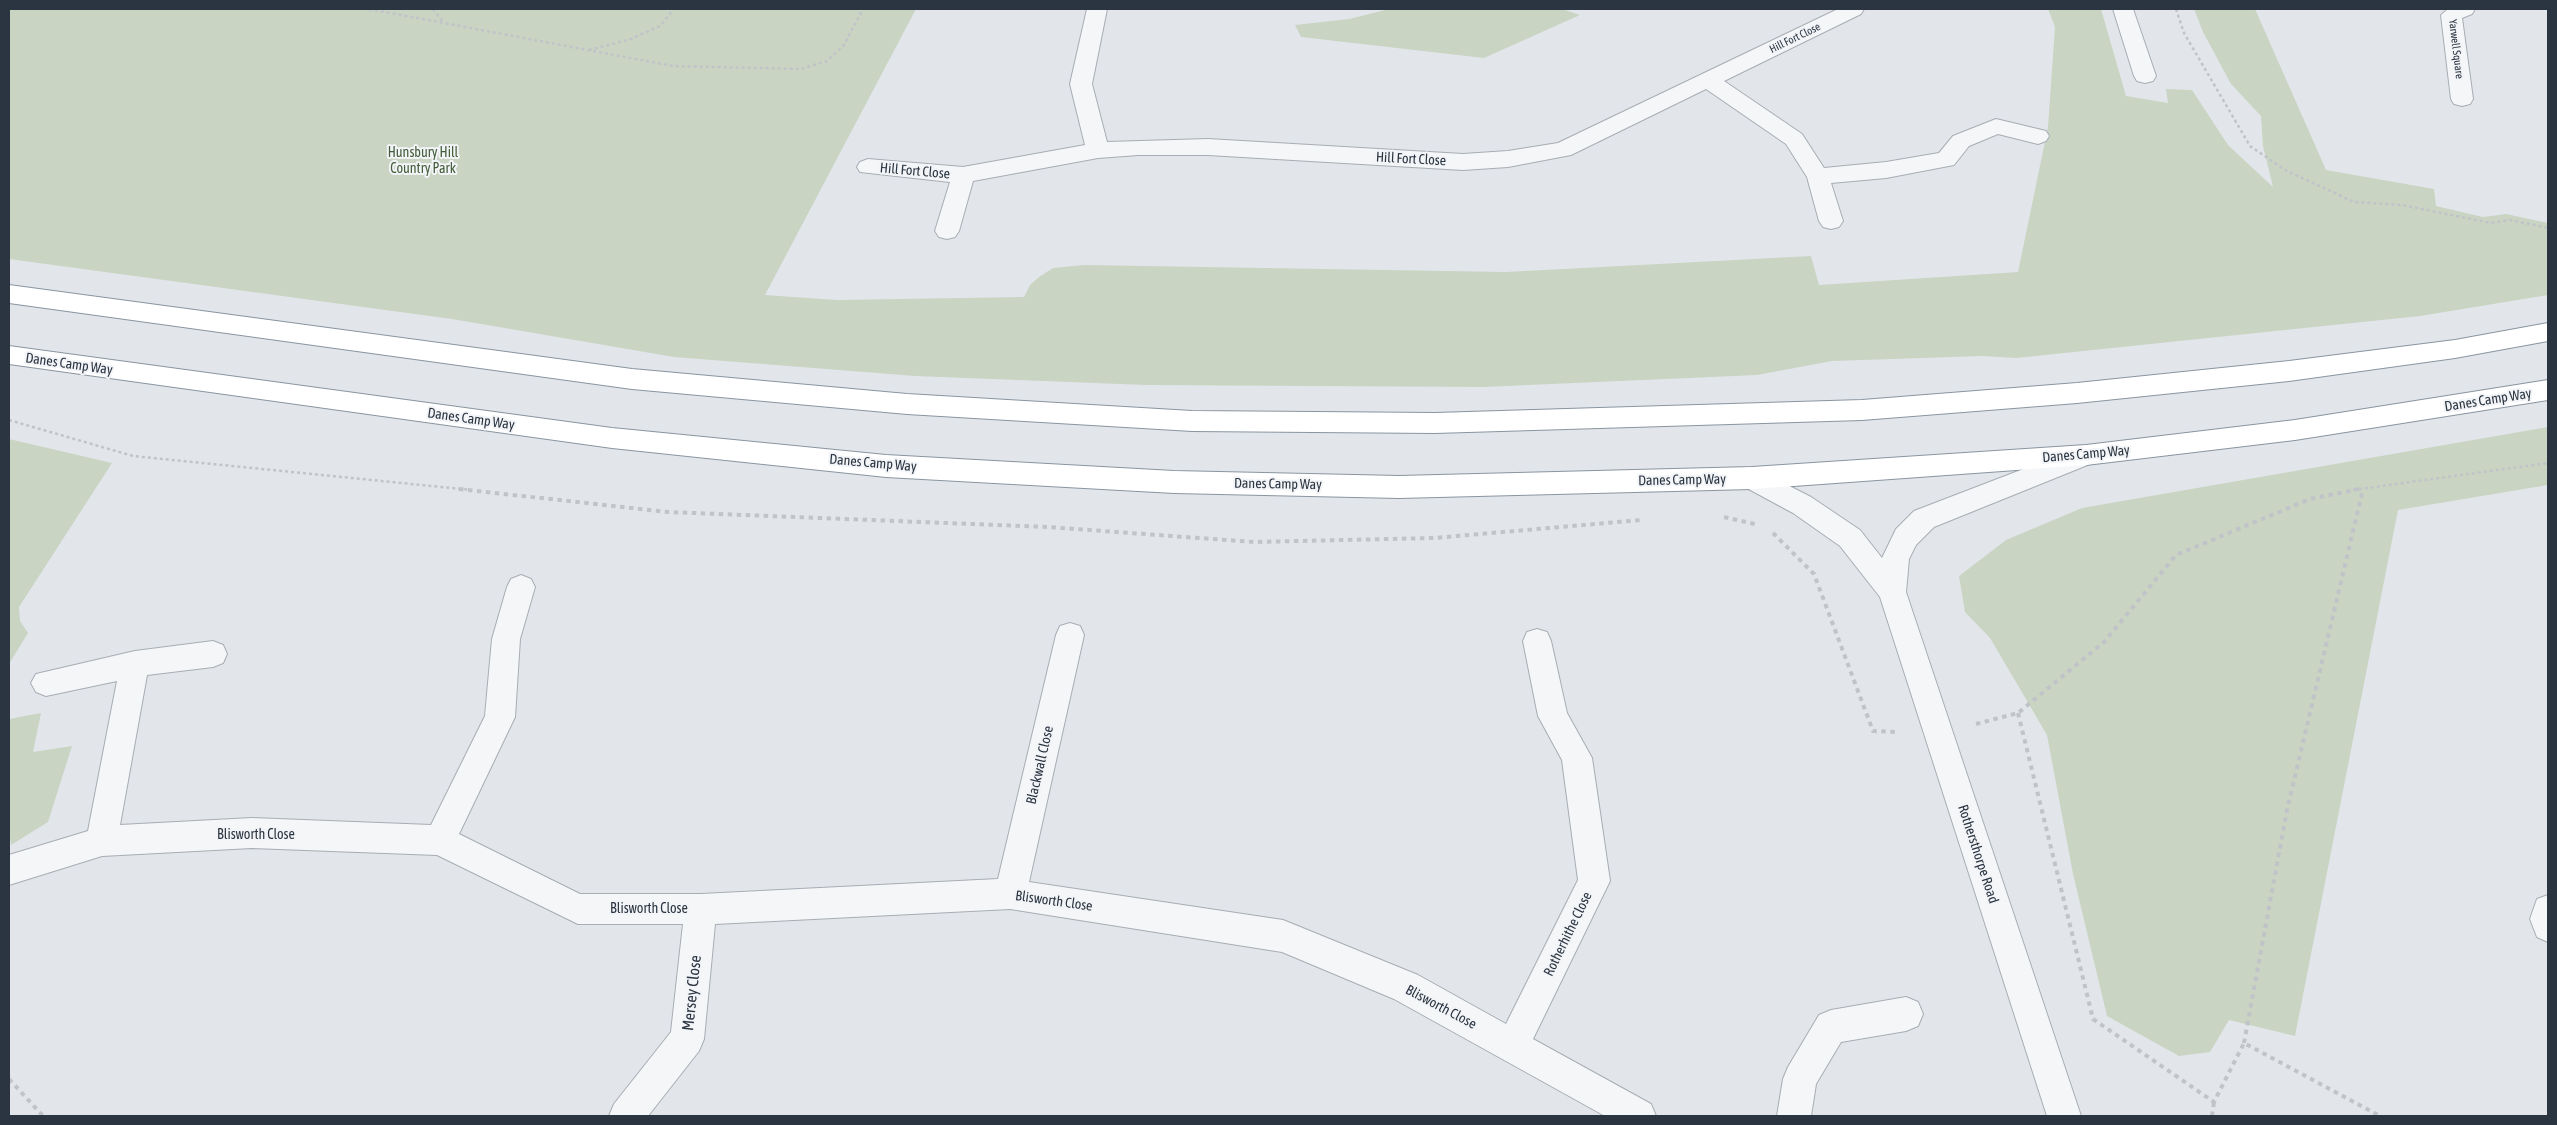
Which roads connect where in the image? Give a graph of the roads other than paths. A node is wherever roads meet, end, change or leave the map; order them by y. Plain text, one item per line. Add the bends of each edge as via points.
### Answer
1 (1097, 9) edge
2 (1854, 9) edge
3 (2123, 9) edge
4 (2465, 9) edge
5 (2145, 76) dead end
6 (1709, 81) junction
7 (2462, 99) dead end
8 (2038, 136) dead end
9 (1098, 150) junction
10 (868, 167) dead end
11 (963, 175) junction
12 (1818, 176) junction
13 (1831, 221) dead end
14 (947, 231) dead end
15 (9, 294) edge
16 (2548, 332) edge
17 (9, 355) edge
18 (2548, 390) edge
19 (2086, 455) junction
20 (1752, 478) junction
21 (521, 587) dead end
22 (1892, 592) junction
23 (1070, 635) dead end
24 (1537, 641) dead end
25 (213, 654) dead end
26 (135, 664) junction
27 (46, 683) dead end
28 (440, 840) junction
29 (102, 841) junction
30 (9, 870) edge
31 (1010, 894) junction
32 (701, 909) junction
33 (2548, 910) edge
34 (2548, 926) edge
35 (1906, 1014) dead end
36 (1513, 1045) junction
37 (626, 1116) edge
38 (1639, 1116) edge
39 (1794, 1116) edge
40 (2064, 1116) edge

1 - 9 street via 1081,84
2 - 6 street, Hill Fort Close
3 - 5 street
4 - 7 street, Yarwell Square via 2451,15
6 - 9 street, Hill Fort Close via 1563,150 1508,159 1463,162 1208,147
6 - 12 street via 1794,139
8 - 12 street via 1996,126 1961,141 1946,160
9 - 11 street, Hill Fort Close
10 - 11 street, Hill Fort Close
11 - 14 street, Hill Fort Close
12 - 13 street
15 - 16 highway via 632,379 907,404 1192,421 1435,423 1862,410 2289,371 2455,349
17 - 20 highway, Danes Camp Way via 602,437 886,466 1174,482 1390,487
18 - 19 highway, Danes Camp Way via 2295,430
19 - 20 highway, Danes Camp Way
19 - 22 street, Rothersthorpe Road via 1924,519 1906,537 1895,559
20 - 22 street, Rothersthorpe Road via 1802,505 1850,538
21 - 28 street via 506,639 500,717
22 - 40 street, Rothersthorpe Road
23 - 31 street, Blackwall Close
24 - 36 street, Rotherhithe Close via 1553,716 1577,758 1594,881
25 - 26 street
26 - 27 street
26 - 29 street
28 - 29 street, Blisworth Close via 252,833
28 - 32 street, Blisworth Close via 578,910
29 - 30 street, Blisworth Close
31 - 32 street, Blisworth Close
31 - 36 street, Blisworth Close via 1283,936 1406,987
32 - 37 street, Mersey Close via 687,1039
33 - 34 street
35 - 39 street via 1831,1027 1800,1079
36 - 38 street, Blisworth Close

